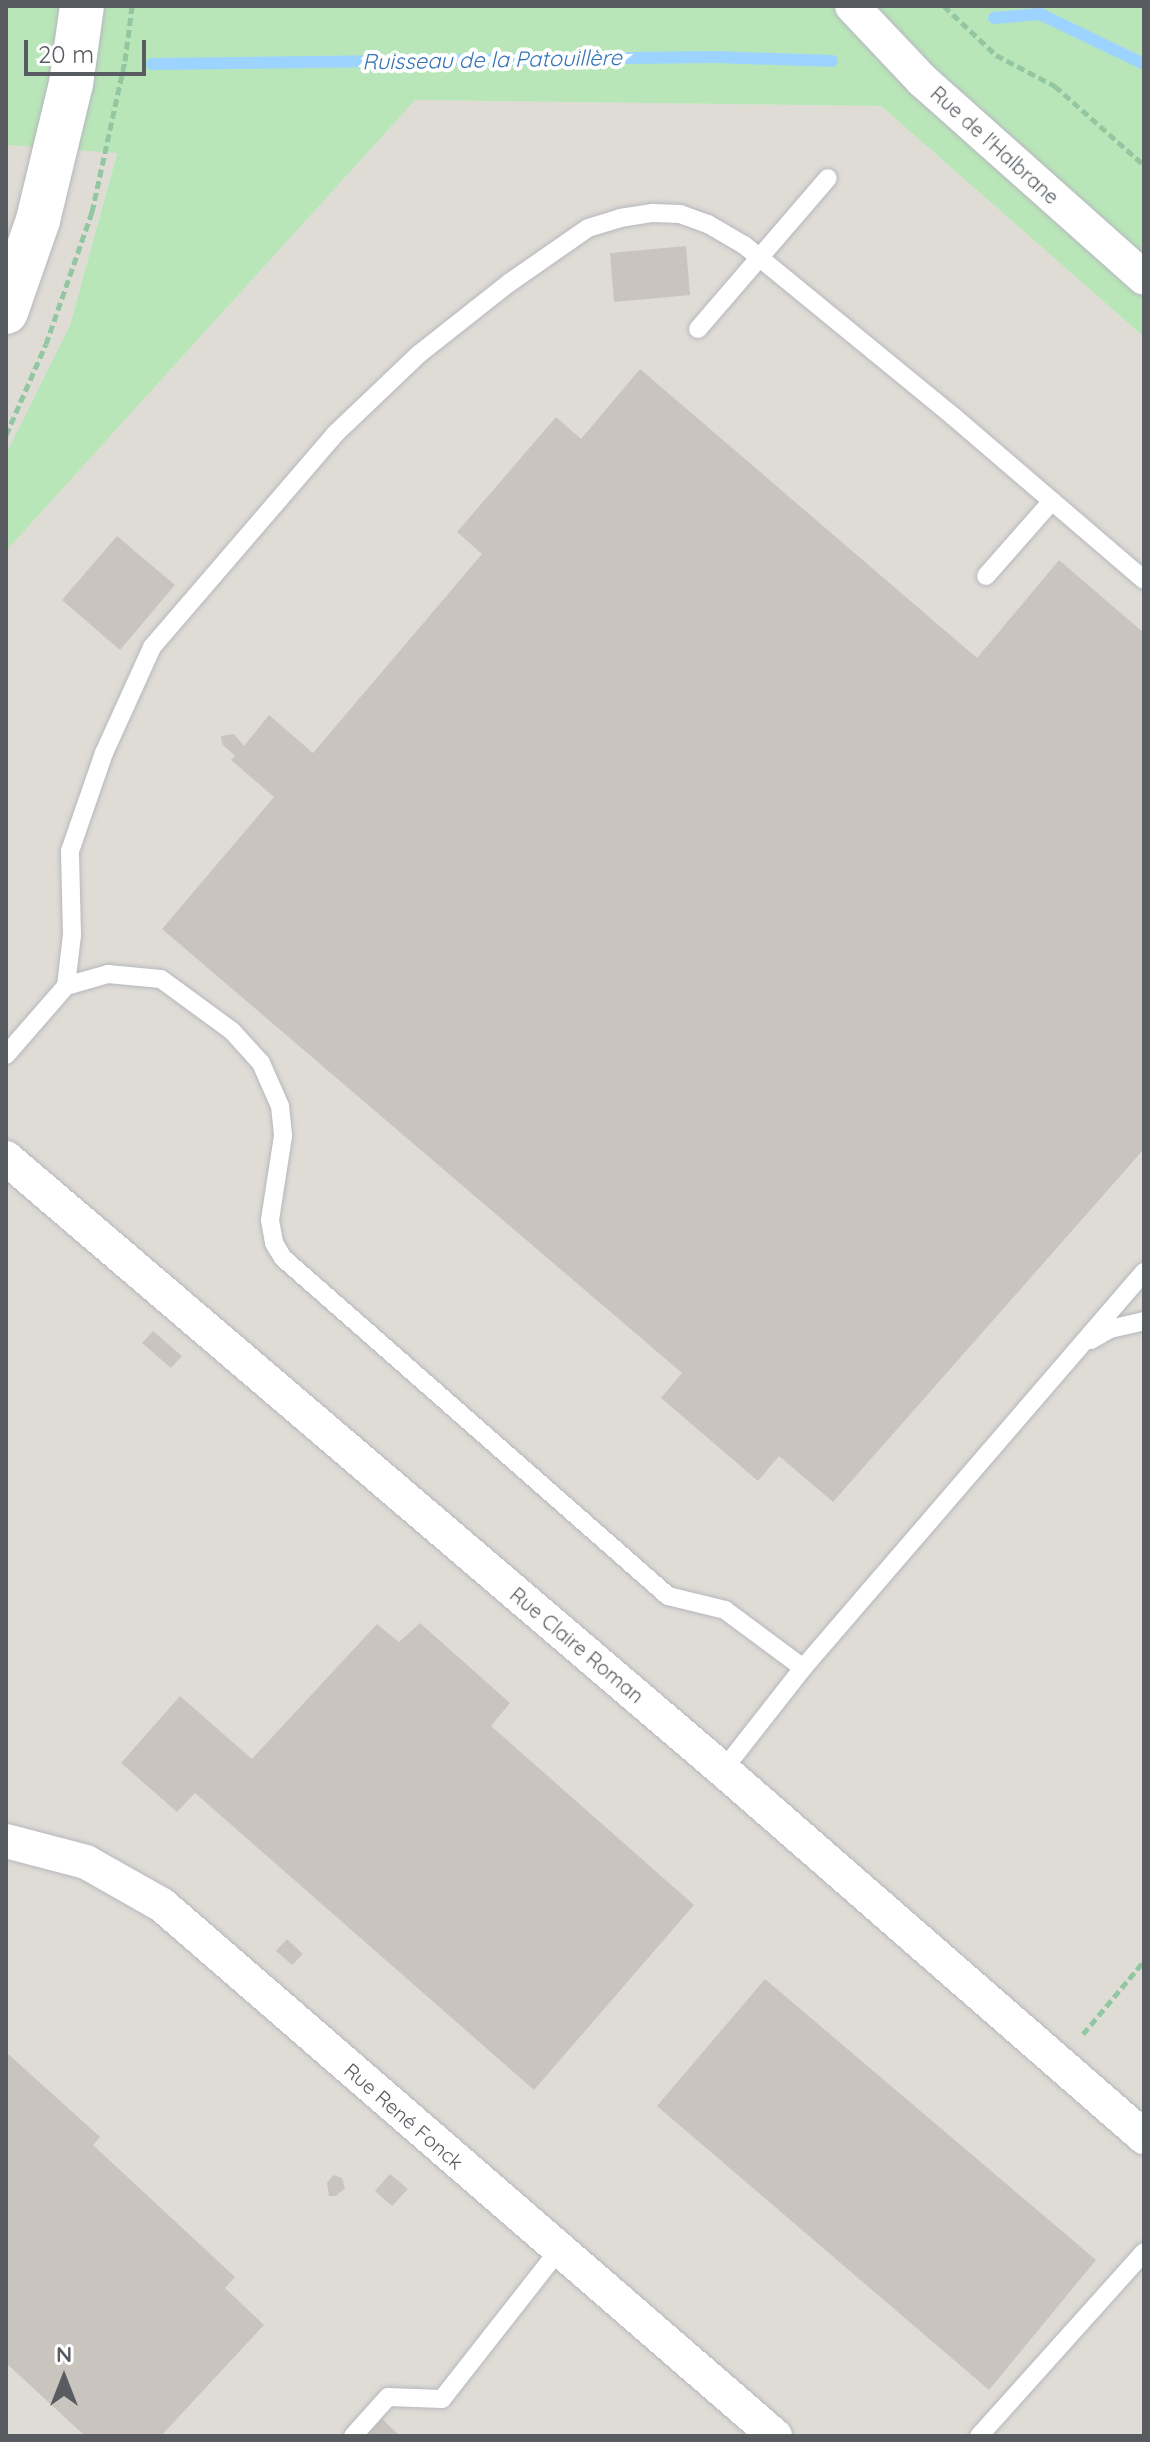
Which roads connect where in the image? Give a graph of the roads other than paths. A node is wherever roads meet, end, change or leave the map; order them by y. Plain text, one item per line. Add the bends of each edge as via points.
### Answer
1 (82, 6) edge
2 (852, 6) edge
3 (828, 178) dead end
4 (759, 258) junction
5 (1144, 278) edge
6 (6, 312) edge
7 (698, 329) dead end
8 (1052, 501) junction
9 (986, 576) dead end
10 (1144, 580) edge
11 (66, 986) junction
12 (6, 1055) edge
13 (6, 1158) edge
14 (1144, 1272) edge
15 (1144, 1321) edge
16 (1080, 1346) junction
17 (803, 1668) junction
18 (723, 1770) junction
19 (6, 1841) edge
20 (1144, 2137) edge
21 (559, 2250) junction
22 (1144, 2252) edge
23 (353, 2436) edge
24 (775, 2436) edge
25 (979, 2436) edge

1 - 6 street via 71,84 38,220
2 - 5 street, Rue de l'Halbrane via 922,80
3 - 4 lane
4 - 7 lane
4 - 8 lane
4 - 11 lane via 708,224 680,214 620,218 588,228 419,354 335,434 152,647 104,753 70,851 72,935
8 - 9 lane
8 - 10 lane
11 - 12 lane
11 - 17 lane via 108,974 161,979 232,1031 261,1063 280,1106 283,1136 270,1220 283,1258 668,1596 725,1610
13 - 18 street, Rue Claire Roman
14 - 16 lane
15 - 16 lane via 1110,1329
16 - 17 lane
17 - 18 lane
18 - 20 street, Rue Claire Roman
19 - 21 street, Rue René Fonck via 86,1862 162,1905
21 - 23 lane via 442,2399 388,2397
21 - 24 street, Rue René Fonck
22 - 25 lane

